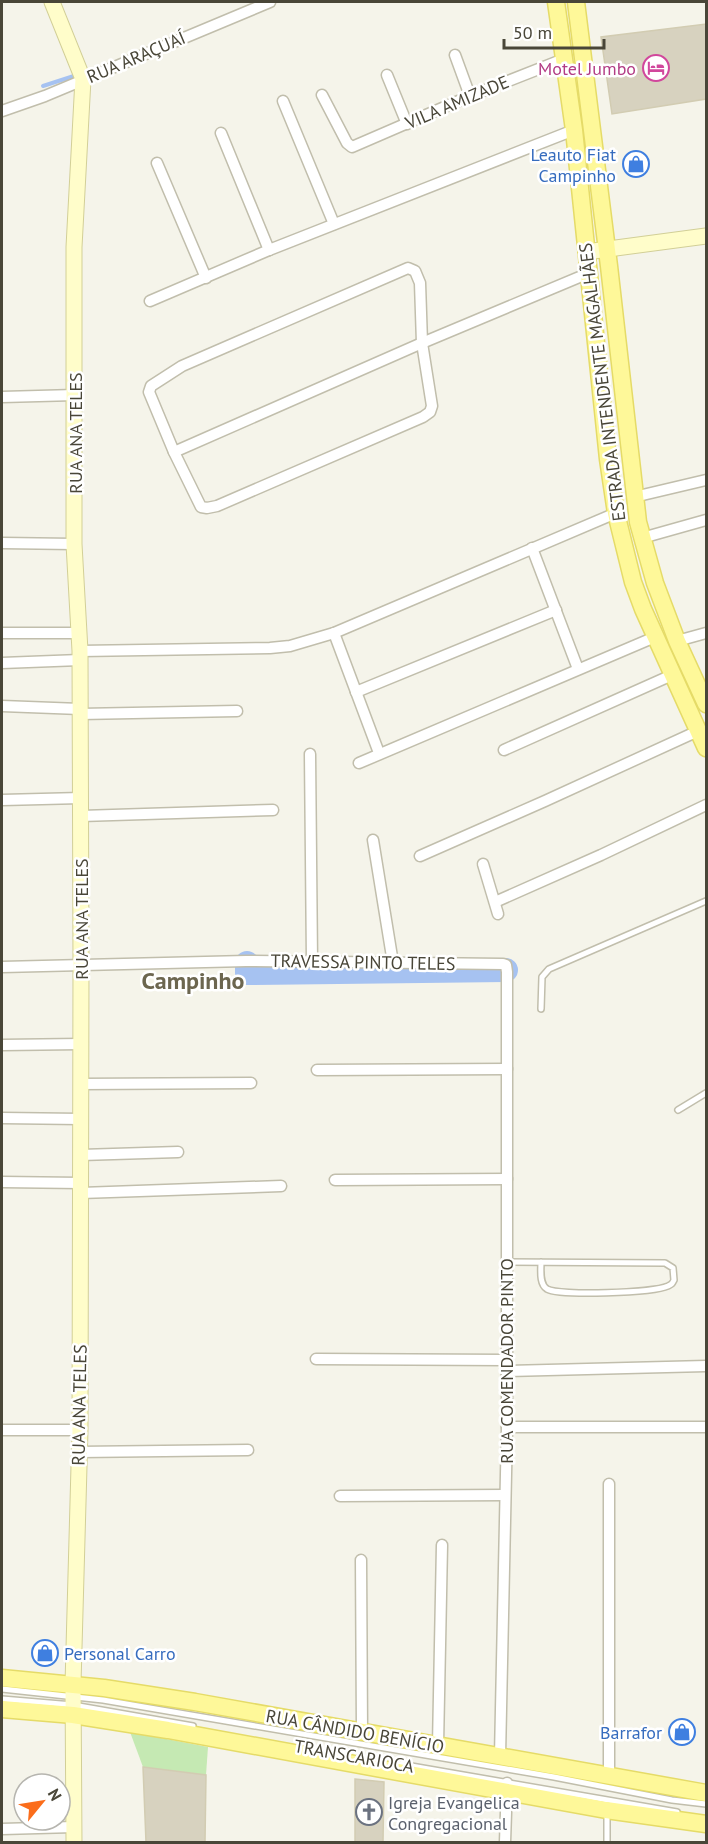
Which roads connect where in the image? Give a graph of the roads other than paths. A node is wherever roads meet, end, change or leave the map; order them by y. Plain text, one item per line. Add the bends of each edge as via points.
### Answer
1 (52, 2) edge
2 (270, 2) edge
3 (556, 2) edge
4 (576, 2) edge
5 (454, 55) dead end
6 (564, 59) junction
7 (387, 75) dead end
8 (83, 79) junction
9 (322, 95) dead end
10 (470, 96) junction
11 (283, 101) dead end
12 (2, 111) edge
13 (407, 124) junction
14 (574, 130) junction
15 (221, 133) dead end
16 (157, 163) dead end
17 (334, 224) junction
18 (706, 236) edge
19 (269, 250) junction
20 (607, 250) junction
21 (586, 252) junction
22 (589, 273) junction
23 (206, 278) junction
24 (150, 301) dead end
25 (422, 344) junction
26 (75, 395) junction
27 (2, 397) edge
28 (174, 452) junction
29 (706, 480) edge
30 (634, 496) junction
31 (616, 513) junction
32 (706, 520) edge
33 (642, 538) junction
34 (2, 543) edge
35 (74, 544) junction
36 (532, 548) junction
37 (556, 610) junction
38 (2, 633) edge
39 (79, 633) junction
40 (334, 633) junction
41 (706, 633) edge
42 (655, 637) junction
43 (677, 641) junction
44 (80, 655) junction
45 (2, 663) edge
46 (578, 669) junction
47 (672, 675) junction
48 (356, 692) junction
49 (706, 703) edge
50 (2, 706) edge
51 (237, 711) dead end
52 (80, 712) junction
53 (698, 731) junction
54 (706, 748) edge
55 (504, 750) dead end
56 (380, 753) junction
57 (310, 754) dead end
58 (359, 763) dead end
59 (81, 798) junction
60 (2, 800) edge
61 (706, 805) edge
62 (273, 810) dead end
63 (81, 816) junction
64 (373, 840) dead end
65 (420, 856) dead end
66 (483, 864) dead end
67 (706, 901) edge
68 (495, 902) junction
69 (498, 914) dead end
70 (312, 962) junction
71 (393, 963) junction
72 (81, 966) junction
73 (2, 967) edge
74 (506, 967) joint
75 (542, 1009) dead end
76 (81, 1044) junction
77 (2, 1045) edge
78 (507, 1069) junction
79 (317, 1070) dead end
80 (251, 1083) dead end
81 (80, 1084) junction
82 (706, 1093) edge
83 (678, 1110) dead end
84 (2, 1118) edge
85 (81, 1119) junction
86 (178, 1152) dead end
87 (81, 1155) junction
88 (507, 1179) junction
89 (335, 1180) dead end
90 (2, 1182) edge
91 (281, 1186) dead end
92 (81, 1188) junction
93 (507, 1262) junction
94 (541, 1262) junction
95 (316, 1359) dead end
96 (506, 1366) junction
97 (706, 1366) edge
98 (507, 1427) junction
99 (706, 1427) edge
100 (2, 1430) edge
101 (80, 1430) junction
102 (248, 1450) dead end
103 (79, 1452) junction
104 (609, 1484) dead end
105 (505, 1495) junction
106 (340, 1496) dead end
107 (442, 1545) dead end
108 (361, 1560) dead end
109 (2, 1678) edge
110 (2, 1689) edge
111 (2, 1699) edge
112 (73, 1700) junction
113 (2, 1709) edge
114 (205, 1728) dead end
115 (362, 1732) junction
116 (438, 1745) junction
117 (501, 1756) junction
118 (383, 1761) dead end
119 (609, 1776) junction
120 (507, 1787) junction
121 (705, 1795) edge
122 (606, 1810) junction
123 (686, 1813) dead end
124 (706, 1824) edge
125 (2, 1829) edge
126 (74, 1835) edge
127 (505, 1842) edge
128 (607, 1842) edge

1 - 8 street, RUA ANA TELES
2 - 8 street, RUA ARAÇUAÍ
3 - 6 main road, ESTRADA INTENDENTE MAGALHÃES
4 - 20 main road, ESTRADA INTENDENTE MAGALHÃES
5 - 10 street
6 - 10 street, VILA AMIZADE
6 - 14 main road, ESTRADA INTENDENTE MAGALHÃES
7 - 13 street
8 - 12 street, RUA ARAÇUAÍ
8 - 26 street, RUA ANA TELES via 74,247
9 - 13 street, VILA AMIZADE via 352,147
10 - 13 street, VILA AMIZADE
11 - 17 street
14 - 17 street
14 - 21 main road, ESTRADA INTENDENTE MAGALHÃES
15 - 19 street
16 - 23 street
17 - 19 street
18 - 20 street
19 - 23 street
20 - 21 street
20 - 30 main road, ESTRADA INTENDENTE MAGALHÃES
21 - 22 main road, ESTRADA INTENDENTE MAGALHÃES
22 - 25 street
22 - 31 main road, ESTRADA INTENDENTE MAGALHÃES
23 - 24 street
25 - 28 street
25 - 28 street via 432,406 423,417 207,508 198,504
25 - 28 street via 420,284 415,271 408,268 182,366 156,381 149,392
26 - 27 street
26 - 35 street, RUA ANA TELES
29 - 30 street
30 - 33 main road, ESTRADA INTENDENTE MAGALHÃES
31 - 36 street
31 - 42 main road, ESTRADA INTENDENTE MAGALHÃES via 633,582
32 - 33 street
33 - 43 main road, ESTRADA INTENDENTE MAGALHÃES
34 - 35 street
35 - 39 street, RUA ANA TELES
36 - 37 street
36 - 40 street
37 - 46 street
37 - 48 street
38 - 39 street
39 - 44 street, RUA ANA TELES
40 - 44 street via 270,648
40 - 48 street
41 - 43 street
42 - 46 street
42 - 47 main road, ESTRADA INTENDENTE MAGALHÃES
43 - 49 main road, ESTRADA INTENDENTE MAGALHÃES
44 - 45 street
44 - 52 street, RUA ANA TELES
46 - 56 street
47 - 53 main road, ESTRADA INTENDENTE MAGALHÃES
47 - 55 street
48 - 56 street
50 - 52 street
51 - 52 street
52 - 59 street, RUA ANA TELES
53 - 54 main road, ESTRADA INTENDENTE MAGALHÃES
53 - 65 street
56 - 58 street
57 - 70 street
59 - 60 street
59 - 63 street, RUA ANA TELES
61 - 68 street
62 - 63 street
63 - 72 street, RUA ANA TELES
64 - 71 street
66 - 68 street
67 - 75 lane via 549,969 542,977
68 - 69 street
70 - 71 street, TRAVESSA PINTO TELES
70 - 72 street, TRAVESSA PINTO TELES
71 - 74 street, TRAVESSA PINTO TELES
72 - 73 street, TRAVESSA PINTO TELES
72 - 76 street, RUA ANA TELES
74 - 78 street, RUA COMENDADOR PINTO
76 - 77 street
76 - 81 street, RUA ANA TELES
78 - 79 street
78 - 88 street, RUA COMENDADOR PINTO
80 - 81 street
81 - 85 street, RUA ANA TELES
82 - 83 lane
84 - 85 street
85 - 87 street, RUA ANA TELES
86 - 87 street
87 - 92 street, RUA ANA TELES
88 - 89 street
88 - 93 street, RUA COMENDADOR PINTO
90 - 92 street
91 - 92 street
92 - 101 street, RUA ANA TELES
93 - 94 lane
93 - 96 street, RUA COMENDADOR PINTO
94 - 94 lane via 543,1284 556,1291 653,1290 674,1280 673,1268 664,1263
95 - 96 street
96 - 97 street
96 - 98 street, RUA COMENDADOR PINTO
98 - 99 street
98 - 105 street, RUA COMENDADOR PINTO
100 - 101 street
101 - 103 street, RUA ANA TELES
102 - 103 street
103 - 112 street, RUA ANA TELES
104 - 119 street
105 - 106 street
105 - 117 street, RUA COMENDADOR PINTO
107 - 116 street
108 - 115 street
109 - 112 main road, RUA CÂNDIDO BENÍCIO
110 - 112 lane, TRANSCARIOCA
111 - 112 lane, TRANSCARIOCA
112 - 113 main road, RUA CÂNDIDO BENÍCIO
112 - 114 lane, TRANSCARIOCA
112 - 115 main road, RUA CÂNDIDO BENÍCIO via 195,1702
112 - 120 main road, RUA CÂNDIDO BENÍCIO via 168,1730
112 - 121 lane, TRANSCARIOCA via 554,1777 672,1800
112 - 126 street, RUA ANA TELES
115 - 116 main road, RUA CÂNDIDO BENÍCIO
116 - 117 main road, RUA CÂNDIDO BENÍCIO
117 - 119 main road, RUA CÂNDIDO BENÍCIO
118 - 120 lane, TRANSCARIOCA
119 - 121 main road, RUA CÂNDIDO BENÍCIO
120 - 122 main road, RUA CÂNDIDO BENÍCIO
120 - 123 lane, TRANSCARIOCA
120 - 127 street
122 - 124 main road, RUA CÂNDIDO BENÍCIO
122 - 128 lane
125 - 126 street

